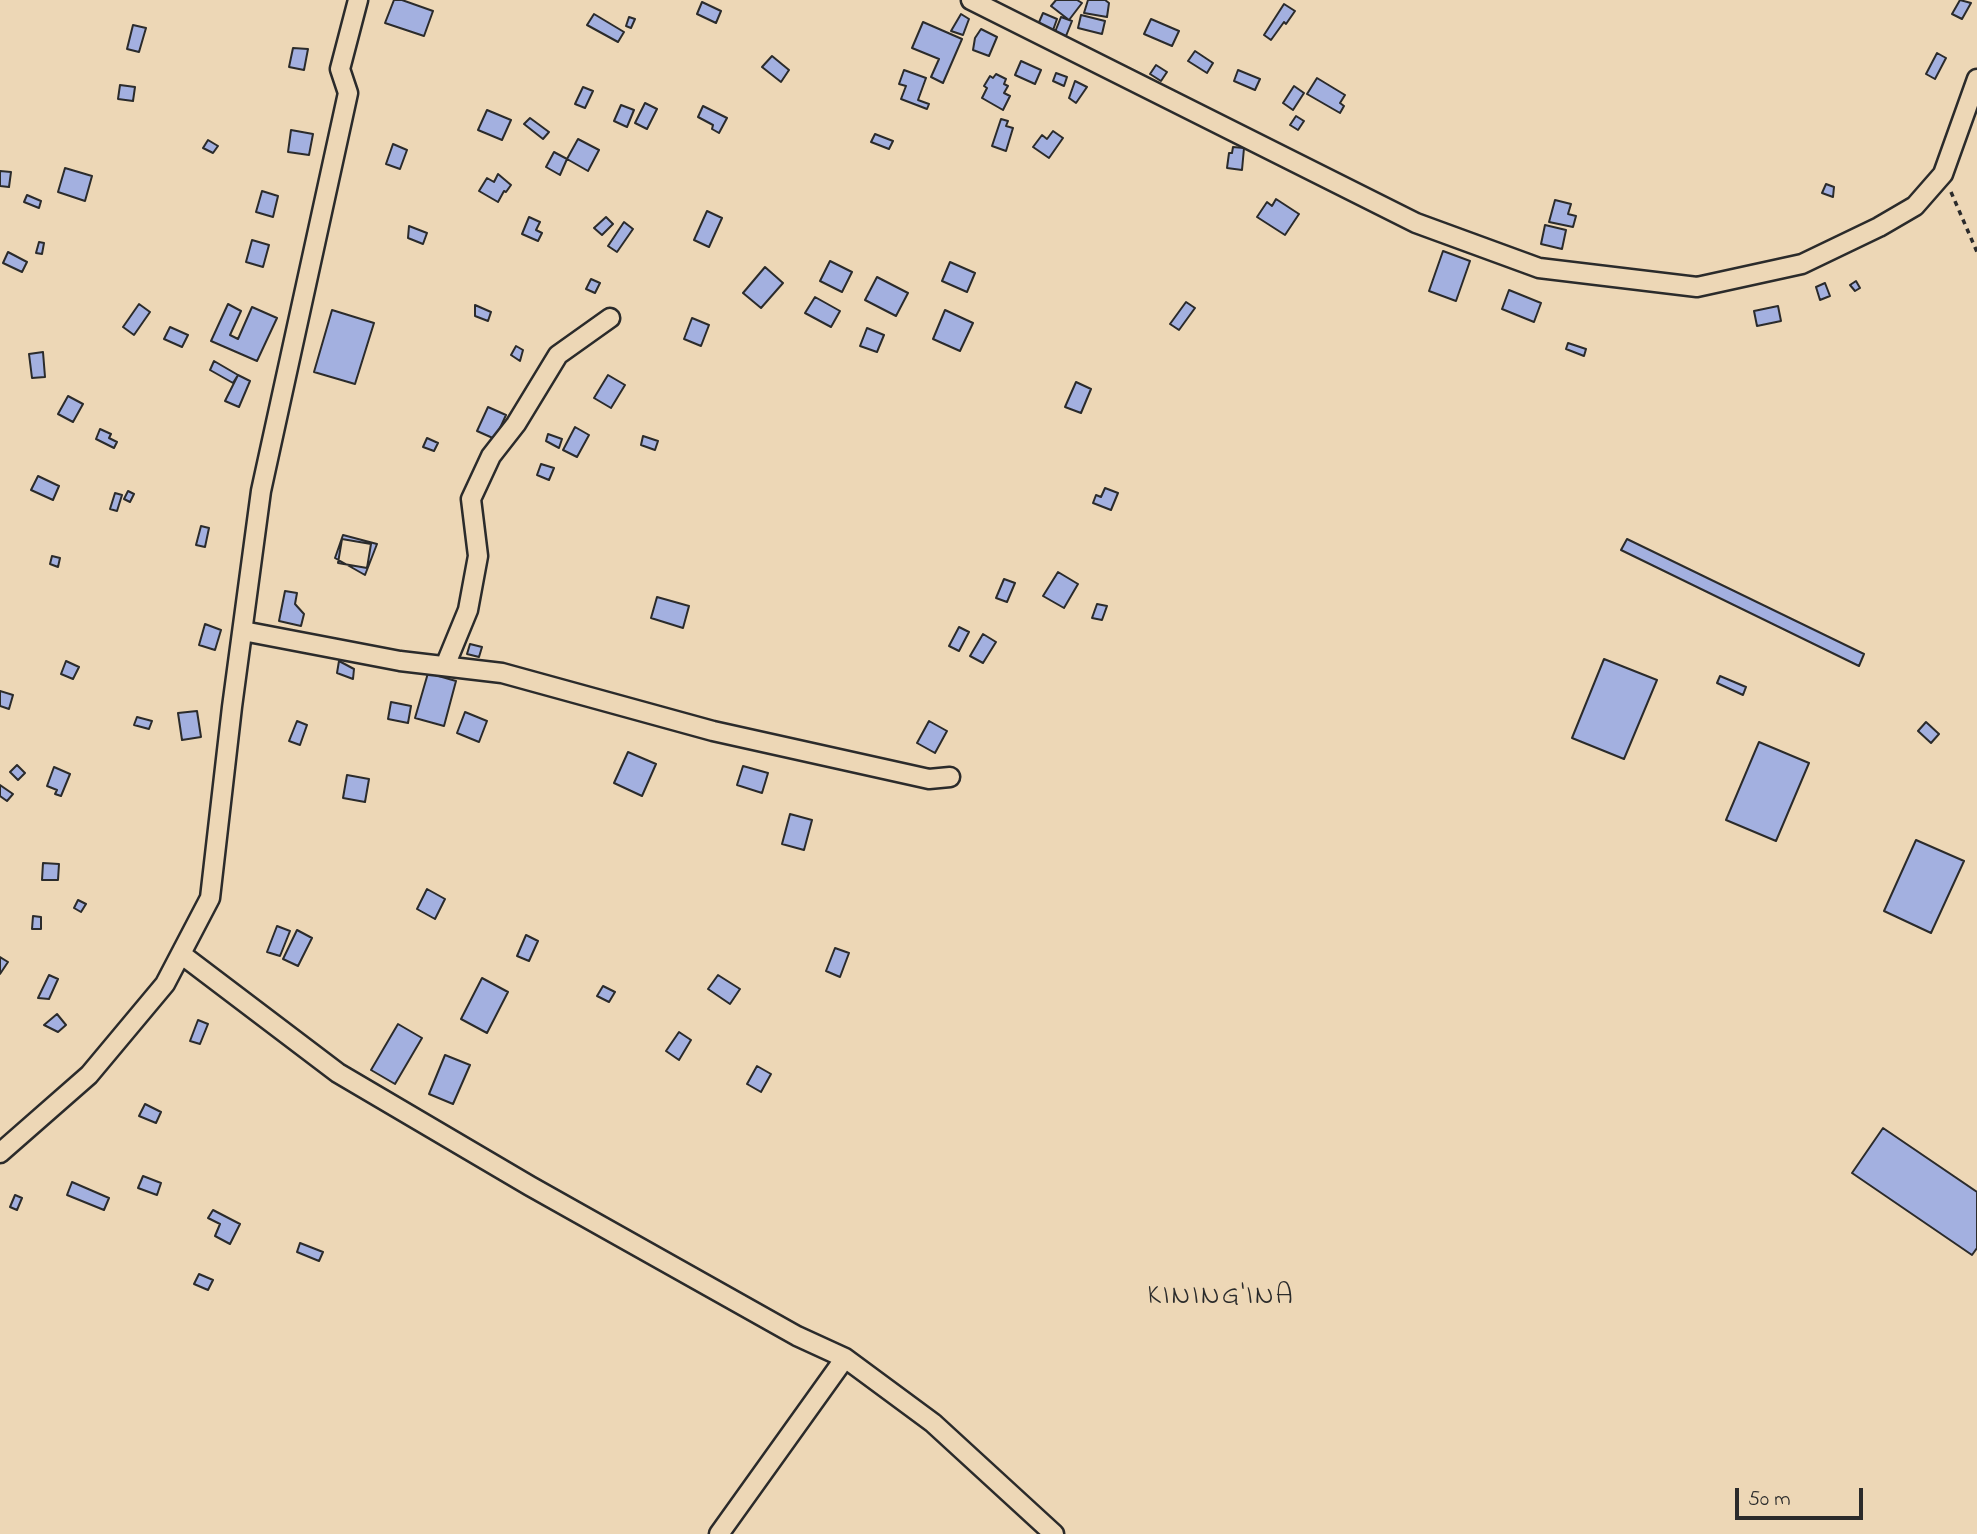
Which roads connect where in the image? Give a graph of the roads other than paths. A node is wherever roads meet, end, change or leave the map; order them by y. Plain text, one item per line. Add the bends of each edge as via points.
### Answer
1 (358, 0) edge
2 (971, 0) edge
3 (1977, 79) edge
4 (610, 318) dead end
5 (243, 631) junction
6 (445, 666) junction
7 (950, 777) dead end
8 (181, 954) junction
9 (0, 1153) edge
10 (845, 1358) junction
11 (719, 1534) edge
12 (1054, 1534) edge

1 - 5 street via 341,69 348,93 261,491
2 - 3 street via 1416,223 1539,268 1697,287 1802,264 1915,206 1943,174
4 - 6 street via 558,355 491,456 471,499 478,556 468,610
5 - 6 street
5 - 8 street via 210,898
6 - 7 street via 502,673 713,732 929,779
8 - 9 street via 165,984 89,1075
8 - 10 street via 338,1073 530,1186 797,1336
10 - 11 street
10 - 12 street via 933,1423

